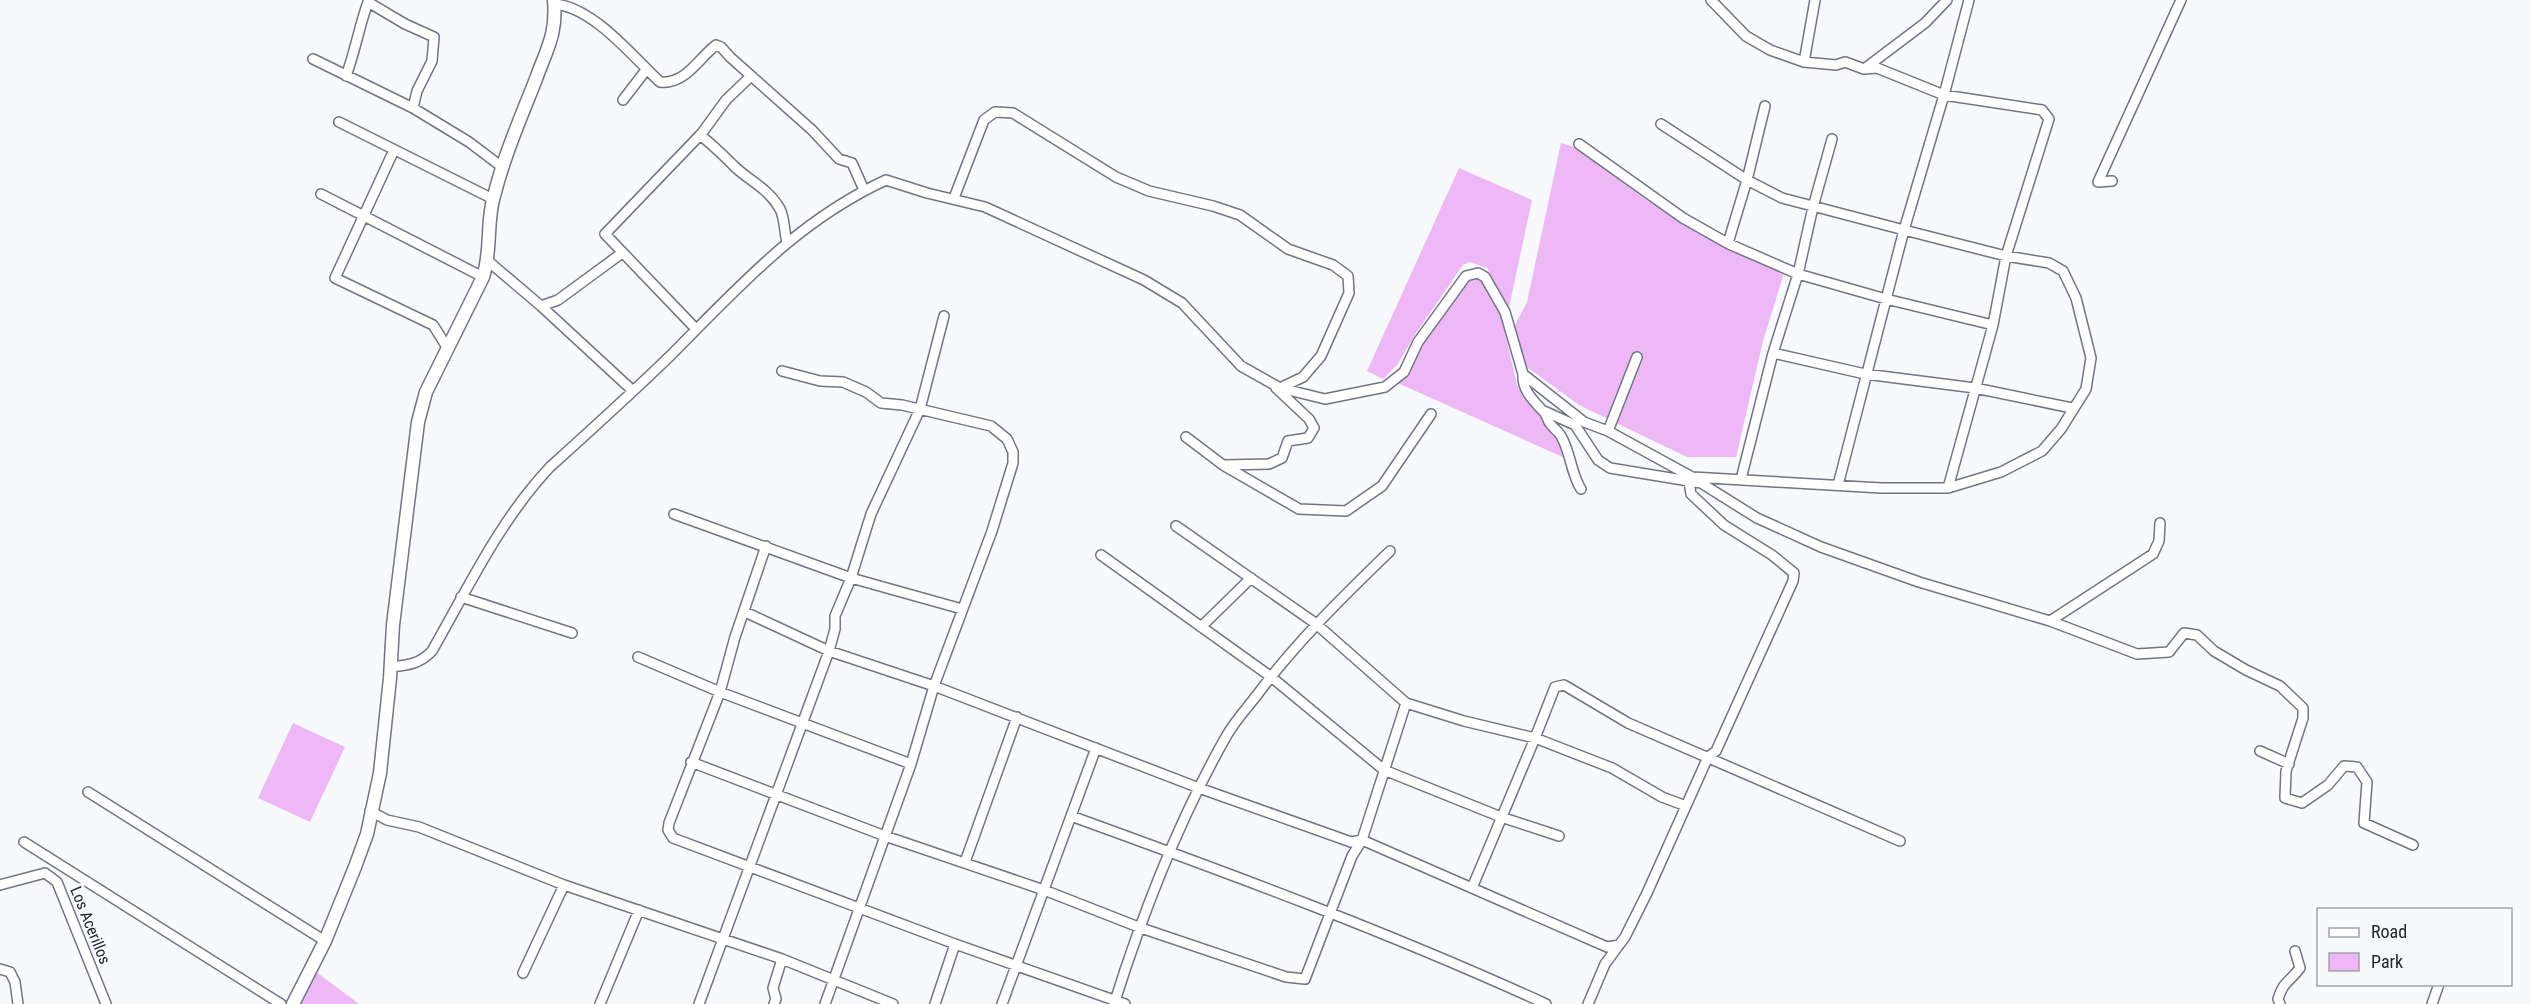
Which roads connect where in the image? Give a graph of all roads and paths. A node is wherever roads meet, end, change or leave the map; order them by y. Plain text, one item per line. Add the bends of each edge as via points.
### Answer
1 (1711, 0) edge
2 (1815, 0) edge
3 (1947, 0) edge
4 (1969, 0) edge
5 (2181, 0) edge
6 (554, 2) edge
7 (313, 59) dead end
8 (1804, 62) junction
9 (1864, 69) junction
10 (646, 70) junction
11 (346, 76) junction
12 (751, 76) junction
13 (1944, 95) junction
14 (623, 100) dead end
15 (1766, 106) dead end
16 (413, 108) junction
17 (339, 122) dead end
18 (1661, 124) dead end
19 (700, 135) junction
20 (1832, 139) dead end
21 (1580, 144) dead end
22 (394, 150) junction
23 (502, 167) junction
24 (1747, 180) junction
25 (2112, 181) dead end
26 (864, 190) junction
27 (321, 194) dead end
28 (954, 198) junction
29 (493, 199) junction
30 (1813, 207) junction
31 (364, 215) junction
32 (1904, 230) junction
33 (787, 242) junction
34 (1728, 243) junction
35 (622, 253) junction
36 (2006, 256) junction
37 (488, 261) junction
38 (1798, 274) junction
39 (483, 277) junction
40 (1886, 299) junction
41 (541, 306) junction
42 (944, 316) dead end
43 (1993, 326) junction
44 (696, 330) junction
45 (447, 347) junction
46 (1773, 353) junction
47 (1637, 357) dead end
48 (782, 371) dead end
49 (1523, 374) junction
50 (1865, 374) junction
51 (1276, 386) junction
52 (1975, 388) junction
53 (632, 390) junction
54 (2072, 408) junction
55 (920, 409) junction
56 (1544, 411) junction
57 (1431, 414) dead end
58 (1608, 431) junction
59 (1186, 437) dead end
60 (1223, 465) junction
61 (1690, 479) junction
62 (1741, 480) junction
63 (1838, 485) junction
64 (1948, 488) junction
65 (1581, 489) dead end
66 (674, 514) dead end
67 (2160, 523) dead end
68 (1176, 526) dead end
69 (766, 546) junction
70 (1390, 551) dead end
71 (1101, 555) dead end
72 (851, 578) junction
73 (1251, 578) junction
74 (461, 597) junction
75 (962, 609) junction
76 (745, 612) junction
77 (2050, 621) junction
78 (1315, 623) junction
79 (1201, 627) junction
80 (572, 633) dead end
81 (829, 651) junction
82 (638, 657) dead end
83 (390, 668) junction
84 (1270, 676) junction
85 (934, 686) junction
86 (720, 692) junction
87 (1406, 703) junction
88 (1017, 717) junction
89 (802, 723) junction
90 (1534, 738) junction
91 (1096, 748) junction
92 (2260, 751) dead end
93 (1708, 757) junction
94 (691, 762) junction
95 (911, 764) junction
96 (2289, 764) junction
97 (1384, 770) junction
98 (1199, 788) junction
99 (88, 792) dead end
100 (776, 793) junction
101 (1686, 806) junction
102 (370, 812) junction
103 (1071, 816) junction
104 (1500, 817) junction
105 (885, 836) junction
106 (1559, 836) dead end
107 (1362, 840) junction
108 (24, 842) dead end
109 (1900, 842) dead end
110 (2413, 845) dead end
111 (1170, 852) junction
112 (965, 862) junction
113 (748, 868) junction
114 (0, 885) edge
115 (564, 885) junction
116 (1472, 888) junction
117 (1044, 890) junction
118 (858, 906) junction
119 (639, 910) junction
120 (1332, 912) junction
121 (1141, 928) junction
122 (723, 937) junction
123 (325, 941) junction
124 (955, 944) junction
125 (1619, 945) junction
126 (2295, 951) dead end
127 (782, 959) junction
128 (1017, 966) junction
129 (0, 969) edge
130 (523, 973) dead end
131 (834, 980) junction
132 (2438, 986) edge
133 (1114, 1002) edge
134 (18, 1004) edge
135 (106, 1004) edge
136 (281, 1004) edge
137 (293, 1004) edge
138 (600, 1004) edge
139 (699, 1004) edge
140 (774, 1004) edge
141 (825, 1004) edge
142 (893, 1004) edge
143 (935, 1004) edge
144 (1002, 1004) edge
145 (1125, 1004) edge
146 (1546, 1004) edge
147 (1588, 1004) edge
148 (2280, 1004) edge
149 (2432, 1004) edge

1 - 8 street via 1746,36
2 - 8 street
3 - 9 street
4 - 13 street
5 - 25 street via 2098,182
6 - 10 street via 590,17
6 - 23 street via 549,50
7 - 11 street
8 - 9 street via 1845,62
9 - 13 street via 1877,68
10 - 12 street via 660,82 672,83 716,45
10 - 14 street
11 - 16 street
11 - 16 street via 368,2 434,36 432,61
12 - 19 street via 726,100
12 - 26 street via 812,130 838,159 852,163
13 - 32 street
13 - 36 street via 2042,110 2049,119
15 - 24 street
16 - 23 street
17 - 22 street
18 - 24 street
19 - 33 street via 772,198 780,211
19 - 35 street via 605,234
20 - 30 street
21 - 34 street via 1683,218
22 - 29 street
22 - 31 street
23 - 29 street
24 - 30 street via 1782,198
24 - 34 street
26 - 28 street via 886,180 927,194
26 - 33 street
27 - 31 street
28 - 51 street via 985,207 1144,280 1182,303 1240,366
28 - 51 street via 984,120 995,112 1013,113 1116,177 1149,191 1240,216 1288,249 1332,265 1348,276 1349,293 1322,356 1303,377
29 - 37 street
30 - 32 street
30 - 38 street
31 - 39 street
31 - 45 street via 335,278 433,325
32 - 36 street
32 - 40 street
33 - 44 street
34 - 38 street
35 - 41 street via 558,300
35 - 44 street
36 - 43 street
36 - 54 street via 2049,263 2063,271 2076,298 2091,358 2085,389
37 - 39 street
37 - 41 street
38 - 40 street
38 - 46 street
39 - 45 street
40 - 43 street
40 - 50 street
41 - 53 street
42 - 55 street
43 - 52 street
44 - 53 street
45 - 83 street via 426,392 418,422
46 - 50 street
46 - 62 street
47 - 58 street
48 - 55 street via 820,381 843,382 882,403
49 - 51 street via 1495,291 1485,277 1471,273 1418,342 1404,372 1385,387 1325,399
49 - 56 street via 1529,396
49 - 58 street via 1584,422
50 - 52 street
50 - 63 street
51 - 60 street via 1309,419 1314,428 1308,438 1288,441 1282,458 1269,464
52 - 54 street
52 - 64 street
53 - 74 street via 534,485
54 - 64 street via 2043,451 2001,472
55 - 72 street via 881,488
55 - 75 street via 992,426 1007,438 1013,452 992,531
56 - 61 street via 1575,425 1598,460 1610,468
56 - 65 street via 1561,436
57 - 60 street via 1382,486 1346,512 1299,508
58 - 61 street
59 - 60 street
61 - 62 street
61 - 77 street via 1757,518 1821,547 1918,582
61 - 93 street via 1691,494 1724,525 1794,573 1758,663 1716,751
62 - 63 street
63 - 64 street
66 - 69 street
67 - 77 street via 2153,554
68 - 73 street
69 - 72 street
69 - 76 street
70 - 78 street
71 - 79 street
72 - 75 street
72 - 81 street via 836,616
73 - 78 street
73 - 79 street
74 - 80 street
74 - 83 street via 424,660
75 - 85 street
76 - 81 street
76 - 86 street
77 - 96 street via 2138,654 2169,652 2184,633 2197,635 2214,651 2280,686 2303,708
78 - 84 street
78 - 87 street
79 - 84 street
81 - 85 street
81 - 89 street
82 - 86 street
83 - 102 street via 380,773
84 - 97 street
84 - 98 street via 1227,734
85 - 88 street
85 - 95 street
86 - 89 street
86 - 94 street
87 - 90 street
87 - 97 street
88 - 91 street
88 - 112 street
89 - 95 street
89 - 100 street
90 - 93 street via 1555,687 1564,685 1628,723
90 - 101 street via 1612,768
90 - 104 street
91 - 98 street
91 - 103 street
92 - 96 street
93 - 101 street
93 - 109 street
94 - 100 street
94 - 113 street via 668,830 673,838
95 - 105 street
96 - 110 street via 2285,798 2302,803 2328,785 2344,766 2357,767 2367,782 2364,823
97 - 104 street
97 - 107 street
98 - 107 street via 1351,842
98 - 111 street
99 - 123 street
100 - 105 street
100 - 113 street
101 - 125 street
102 - 115 street via 419,827
102 - 123 street via 367,834
103 - 111 street
103 - 117 street
104 - 106 street
104 - 116 street
105 - 112 street
105 - 118 street
107 - 116 street
107 - 120 street via 1352,856
108 - 136 street
111 - 120 street
111 - 121 street
112 - 117 street
113 - 118 street
113 - 122 street
114 - 135 street, Los Acerillos via 45,873 57,882
115 - 119 street
115 - 130 street
116 - 125 street via 1607,947
117 - 121 street
117 - 128 street
118 - 124 street
118 - 131 street
119 - 122 street
119 - 138 street
120 - 121 street via 1305,979 1286,977
120 - 146 street
121 - 133 street
122 - 127 street
122 - 139 street
123 - 137 street
124 - 128 street
124 - 143 street
125 - 147 street via 1605,964
126 - 148 street via 2300,968 2282,984
127 - 131 street
127 - 140 street via 773,988
128 - 133 street
128 - 144 street
129 - 134 street via 13,976
131 - 141 street
131 - 142 street
132 - 149 street
133 - 145 street

